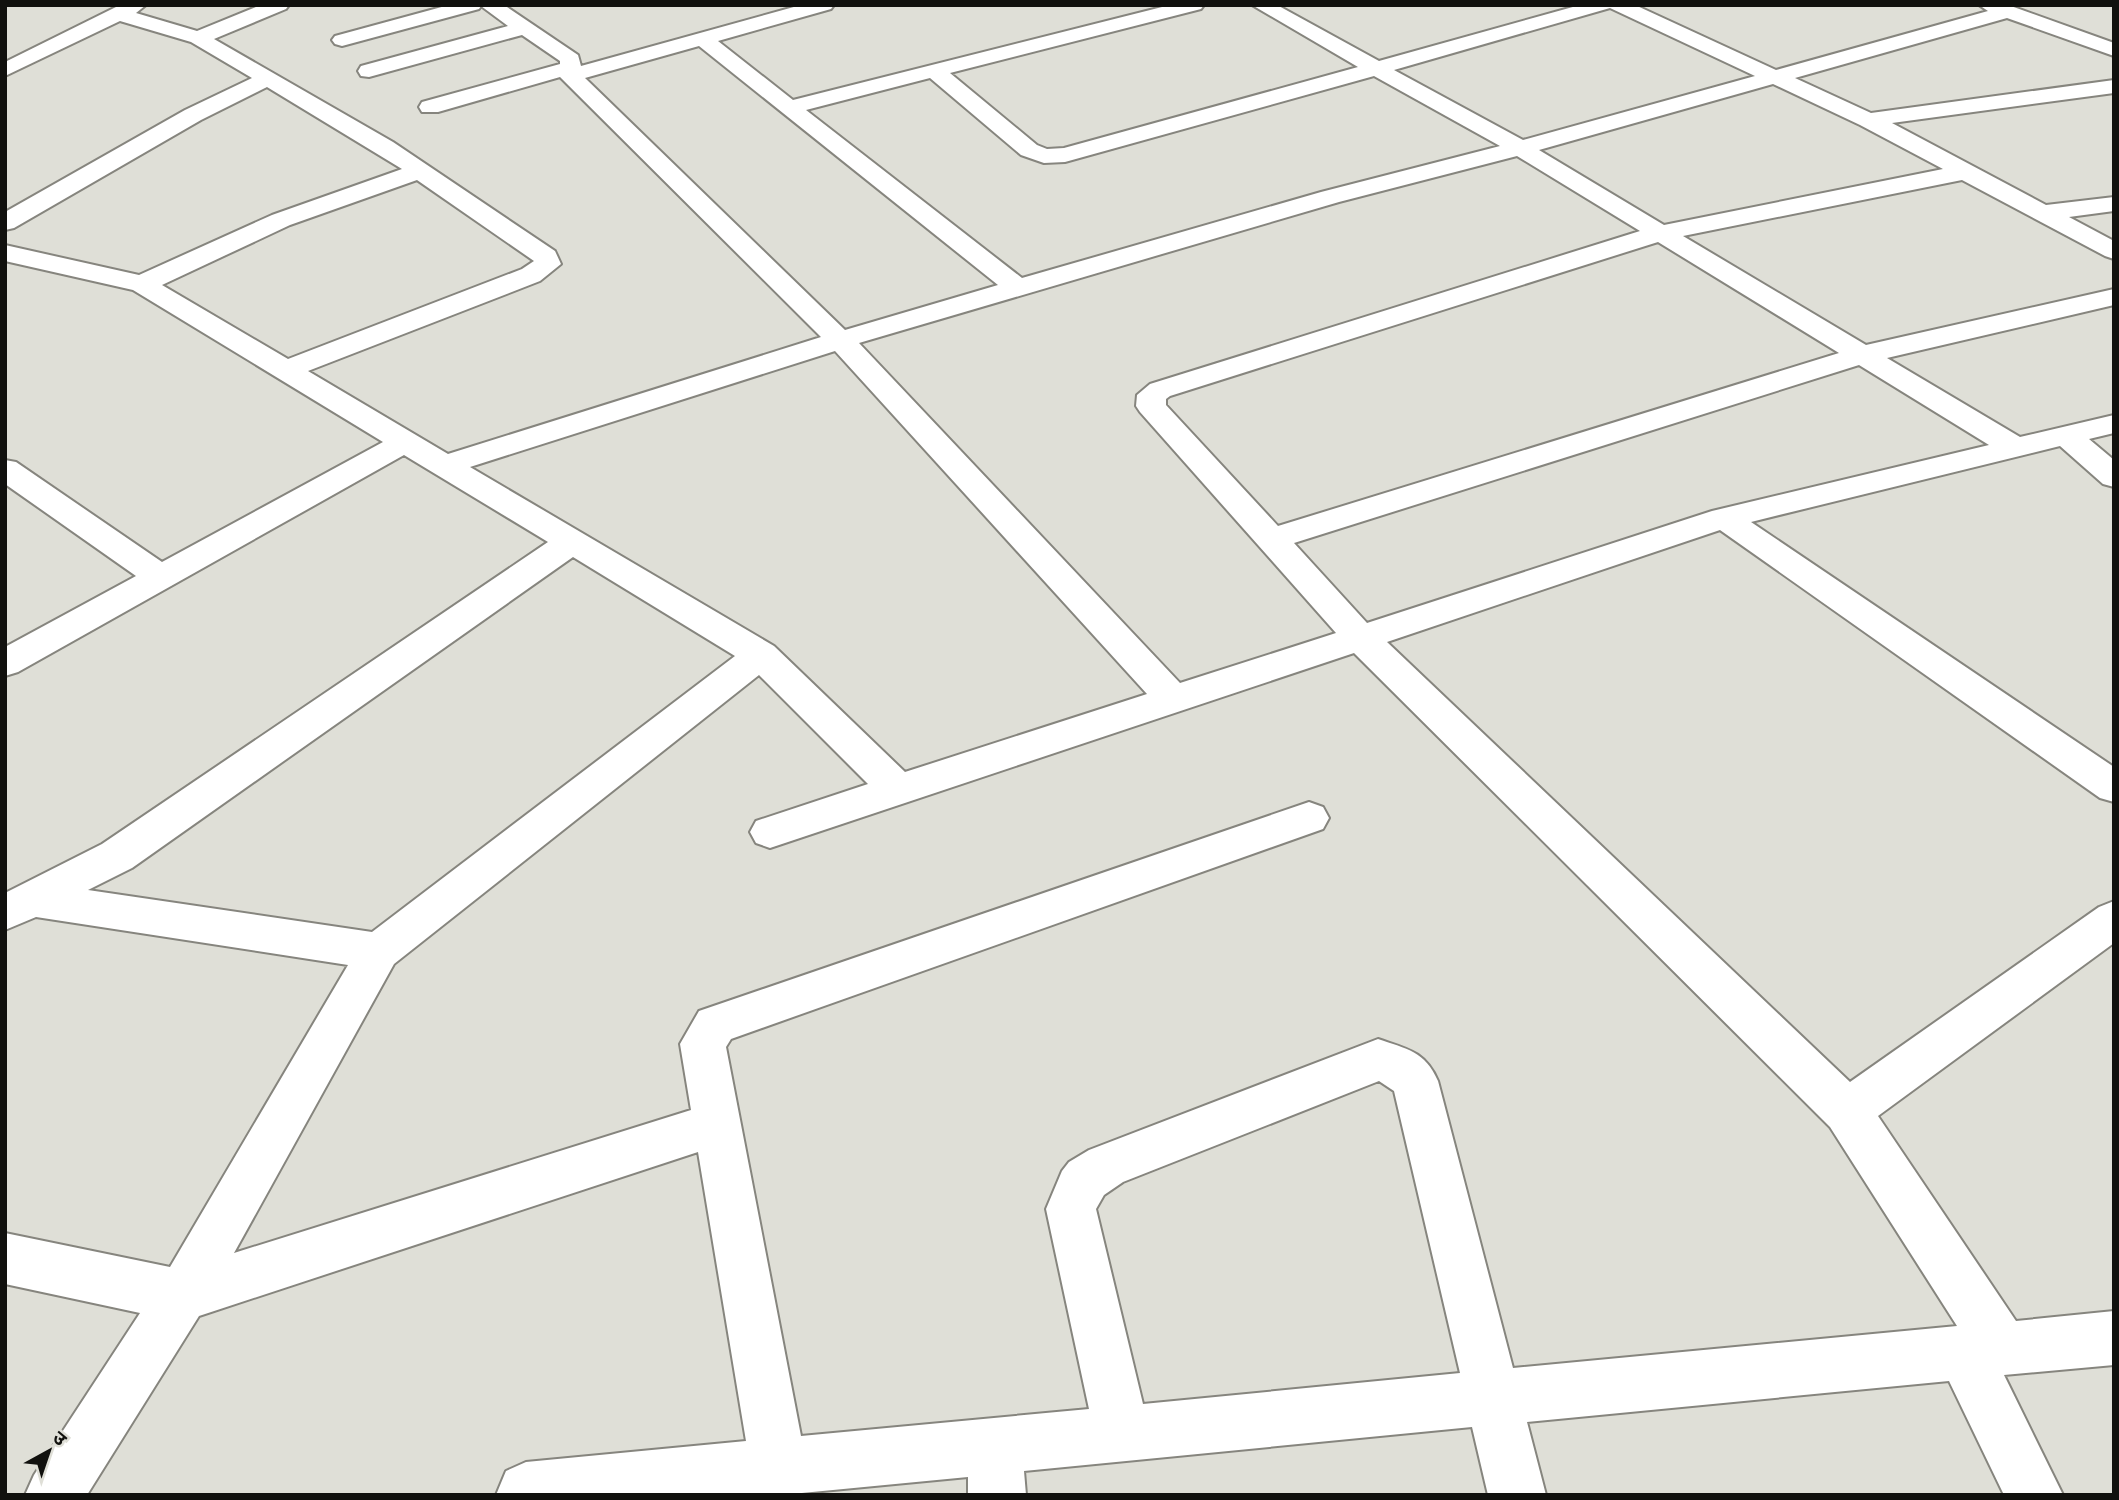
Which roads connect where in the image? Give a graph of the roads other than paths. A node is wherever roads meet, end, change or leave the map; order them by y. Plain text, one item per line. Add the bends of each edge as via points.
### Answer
1 (279, 5) edge
2 (472, 5) edge
3 (824, 5) edge
4 (1194, 5) edge
5 (1262, 5) edge
6 (1603, 5) edge
7 (1619, 5) edge
8 (128, 9) edge
9 (1999, 9) edge
10 (509, 12) edge
11 (198, 38) junction
12 (703, 38) junction
13 (342, 40) dead end
14 (2114, 50) edge
15 (10, 65) edge
16 (1375, 68) junction
17 (369, 71) dead end
18 (935, 71) junction
19 (570, 72) junction
20 (1776, 78) junction
21 (268, 79) junction
22 (2114, 86) edge
23 (429, 107) dead end
24 (790, 107) junction
25 (1868, 120) junction
26 (1520, 148) junction
27 (420, 171) junction
28 (1965, 172) junction
29 (2114, 204) edge
30 (2041, 213) junction
31 (5, 223) edge
32 (1661, 233) junction
33 (2114, 251) edge
34 (5, 253) edge
35 (142, 284) junction
36 (1018, 288) junction
37 (2114, 297) edge
38 (840, 340) junction
39 (1862, 355) junction
40 (285, 370) junction
41 (2114, 424) edge
42 (2067, 436) junction
43 (405, 442) junction
44 (2016, 448) junction
45 (444, 465) junction
46 (5, 469) edge
47 (2114, 477) edge
48 (1724, 519) junction
49 (1272, 539) junction
50 (572, 542) junction
51 (161, 577) junction
52 (1361, 638) junction
53 (761, 655) junction
54 (5, 663) edge
55 (1174, 700) junction
56 (2114, 787) edge
57 (898, 790) junction
58 (1309, 818) dead end
59 (770, 832) dead end
60 (19, 906) edge
61 (2114, 919) edge
62 (379, 951) junction
63 (1847, 1111) junction
64 (716, 1124) junction
65 (5, 1258) edge
66 (183, 1296) junction
67 (2114, 1339) edge
68 (1984, 1351) junction
69 (1493, 1398) junction
70 (1122, 1434) junction
71 (779, 1467) junction
72 (996, 1471) edge
73 (54, 1495) edge
74 (525, 1495) edge
75 (1517, 1495) edge
76 (2034, 1495) edge

1 - 11 street
2 - 13 street
3 - 12 street
4 - 18 street
5 - 16 street
6 - 16 street
7 - 20 street
8 - 11 street
8 - 15 street
9 - 14 street
9 - 20 street
10 - 17 street
10 - 19 street via 571,59
11 - 21 street
12 - 19 street
12 - 24 street
16 - 18 street via 1065,155 1044,156 1030,150
16 - 26 street
18 - 24 street
19 - 23 street
19 - 38 street
20 - 25 street
20 - 26 street
21 - 27 street
21 - 31 street via 193,115
22 - 25 street
24 - 36 street
25 - 28 street
26 - 32 street
26 - 36 street via 1330,197
27 - 35 street via 281,220
27 - 40 street via 546,257 548,264 531,275
28 - 30 street
28 - 32 street
29 - 30 street
30 - 33 street
32 - 39 street
32 - 49 street via 1152,395 1156,414
34 - 35 street
35 - 40 street
36 - 38 street
37 - 39 street
38 - 45 street
38 - 55 street
39 - 44 street
39 - 49 street
40 - 43 street
41 - 42 street
42 - 44 street
42 - 47 street
43 - 45 street
43 - 51 street
44 - 48 street
45 - 50 street
46 - 51 street
48 - 52 street
48 - 56 street
49 - 52 street
50 - 53 street
50 - 60 street via 117,856
51 - 54 street
52 - 55 street
52 - 63 street
53 - 57 street
53 - 62 street
55 - 57 street
57 - 59 street
58 - 64 street via 715,1026 704,1044
60 - 62 street
61 - 63 street
62 - 66 street
63 - 68 street
64 - 66 street
64 - 71 street
65 - 66 street
66 - 73 street
67 - 68 street
68 - 69 street
68 - 76 street
69 - 70 street
69 - 70 street via 1415,1081 1403,1069 1378,1060 1105,1166 1077,1187 1071,1209
69 - 75 street
70 - 72 street
71 - 72 street
71 - 74 street via 526,1491

